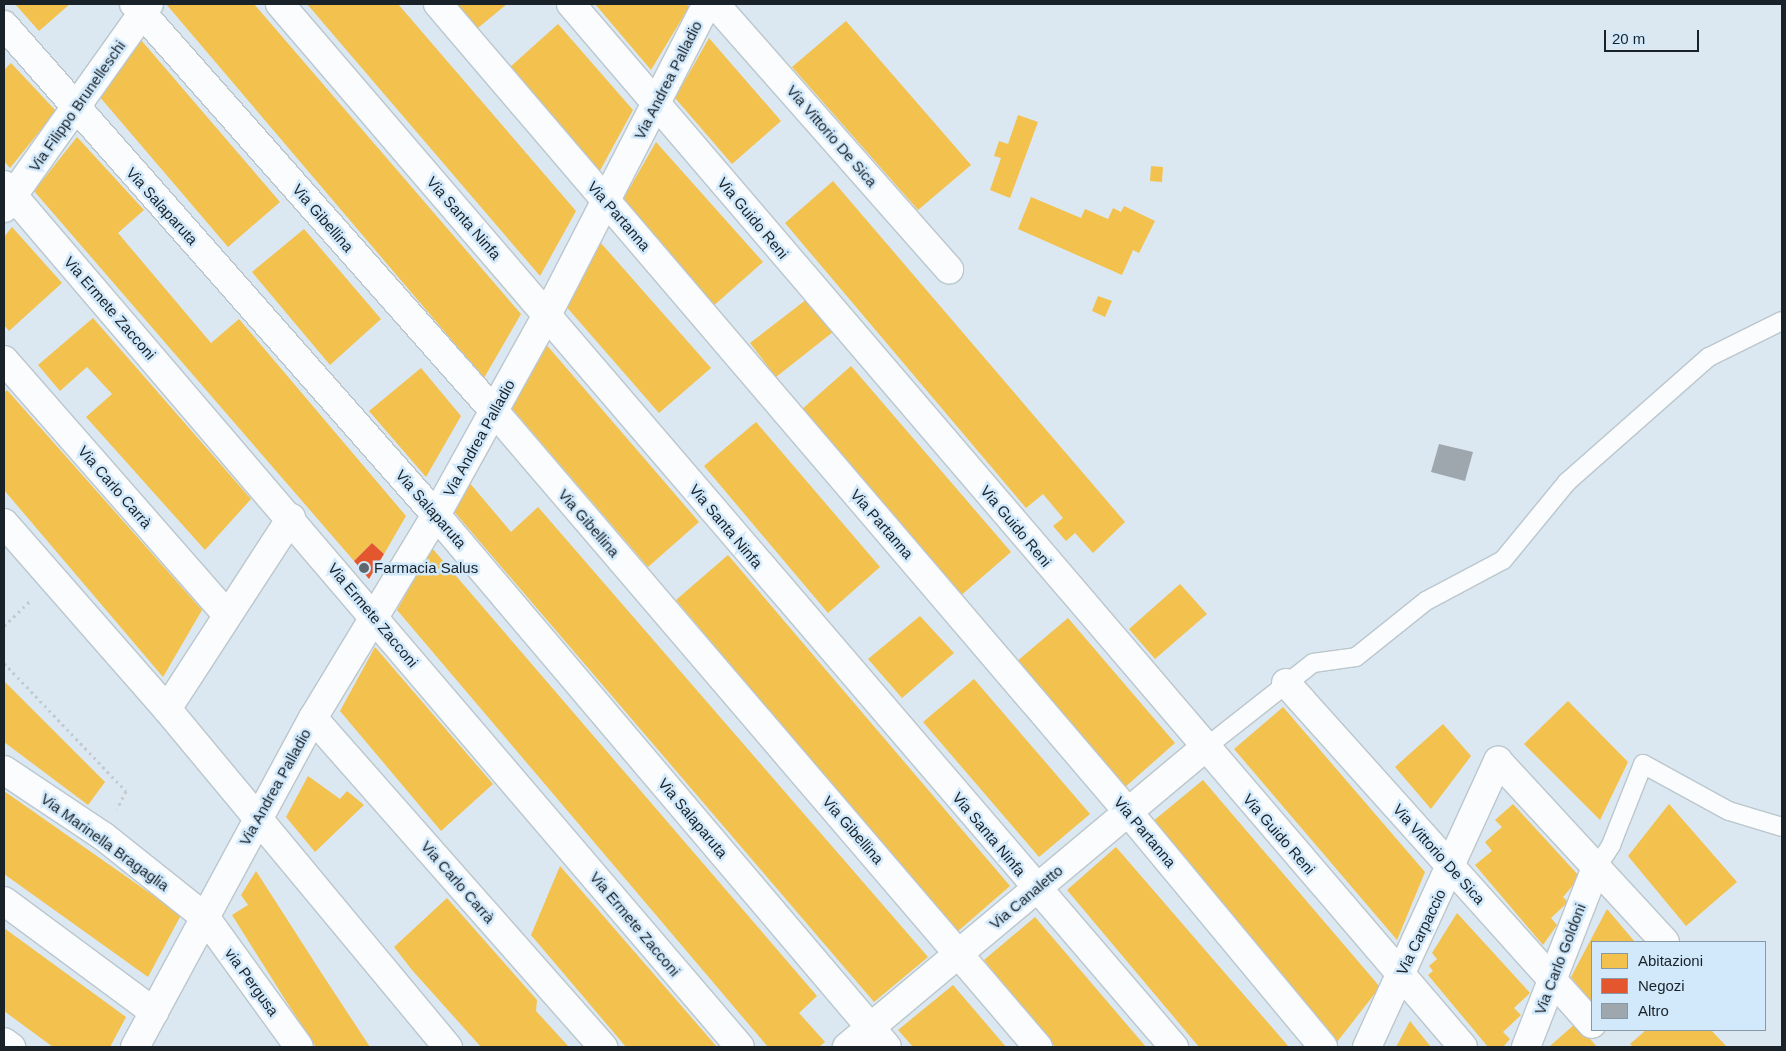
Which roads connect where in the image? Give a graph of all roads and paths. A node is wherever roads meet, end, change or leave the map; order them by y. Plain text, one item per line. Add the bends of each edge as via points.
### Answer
1 (280, 4) edge
2 (438, 4) edge
3 (571, 4) edge
4 (707, 4) edge
5 (715, 4) edge
6 (142, 7) edge
7 (4, 25) edge
8 (656, 104) junction
9 (76, 108) junction
10 (7, 196) edge
11 (607, 202) junction
12 (949, 269) dead end
13 (547, 316) junction
14 (1782, 321) edge
15 (4, 360) edge
16 (494, 411) junction
17 (436, 515) junction
18 (291, 518) junction
19 (4, 523) edge
20 (54, 579) junction
21 (226, 614) junction
22 (372, 616) junction
23 (4, 626) edge
24 (4, 663) edge
25 (1286, 684) junction
26 (167, 709) junction
27 (313, 718) junction
28 (1205, 748) junction
29 (4, 770) edge
30 (1129, 813) junction
31 (257, 818) junction
32 (1782, 827) edge
33 (103, 836) junction
34 (1452, 868) junction
35 (1594, 870) junction
36 (1035, 888) junction
37 (4, 902) edge
38 (205, 917) junction
39 (1664, 941) edge
40 (959, 954) junction
41 (1400, 974) junction
42 (1552, 979) junction
43 (154, 1012) junction
44 (1591, 1023) edge
45 (879, 1038) edge
46 (4, 1042) edge
47 (11, 1047) edge
48 (135, 1047) edge
49 (299, 1047) edge
50 (448, 1047) edge
51 (603, 1047) edge
52 (740, 1047) edge
53 (847, 1047) edge
54 (1038, 1047) edge
55 (1174, 1047) edge
56 (1323, 1047) edge
57 (1367, 1047) edge
58 (1463, 1047) edge
59 (1526, 1047) edge

1 - 13 street, Via Santa Ninfa
2 - 11 street, Via Partanna
3 - 8 street, Via Guido Reni
4 - 8 street, Via Andrea Palladio
5 - 12 street, Via Vittorio De Sica
6 - 9 street, Via Filippo Brunelleschi
6 - 16 street, Via Gibellina
7 - 9 street, Via Salaparuta
8 - 11 street, Via Andrea Palladio
8 - 28 street, Via Guido Reni
9 - 10 street, Via Filippo Brunelleschi
9 - 17 street, Via Salaparuta
10 - 18 street, Via Ermete Zacconi
11 - 13 street, Via Andrea Palladio
11 - 30 street, Via Partanna
13 - 16 street, Via Andrea Palladio
13 - 36 street, Via Santa Ninfa
14 - 25 lane via 1709,357 1567,482 1503,560 1426,602 1356,657 1313,663
15 - 21 street, Via Carlo Carrà
16 - 17 street, Via Andrea Palladio
16 - 40 street, Via Gibellina
17 - 22 street, Via Andrea Palladio
17 - 45 street, Via Salaparuta
18 - 21 street
18 - 22 street, Via Ermete Zacconi
19 - 20 street
20 - 23 path
20 - 26 street
21 - 26 street
22 - 27 street, Via Andrea Palladio
22 - 52 street, Via Ermete Zacconi
24 - 33 path via 126,791
25 - 28 lane
25 - 34 street, Via Vittorio De Sica
26 - 31 street
27 - 31 street, Via Andrea Palladio
27 - 51 street, Via Carlo Carrà
28 - 30 street, Via Canaletto
28 - 41 street, Via Guido Reni
29 - 33 street, Via Marinella Bragaglia
30 - 36 street, Via Canaletto
30 - 56 street, Via Partanna
31 - 38 street, Via Andrea Palladio
31 - 50 street
32 - 35 lane via 1729,811 1643,764 1611,845
33 - 38 street, Via Marinella Bragaglia
34 - 35 street, Via Carpaccio via 1498,761
34 - 41 street, Via Carpaccio
34 - 42 street, Via Vittorio De Sica
35 - 39 street
35 - 42 street, Via Carlo Goldoni
36 - 40 street, Via Canaletto
36 - 55 street, Via Santa Ninfa
37 - 43 street
38 - 43 street, Via Andrea Palladio
38 - 49 street, via Pergusa
40 - 45 street, Via Canaletto
40 - 54 street, Via Gibellina
41 - 57 street, Via Carpaccio
41 - 58 street, Via Guido Reni
42 - 44 street, Via Vittorio De Sica
42 - 59 street, Via Carlo Goldoni
43 - 48 street, Via Andrea Palladio
45 - 53 street, Via Canaletto
46 - 47 street

